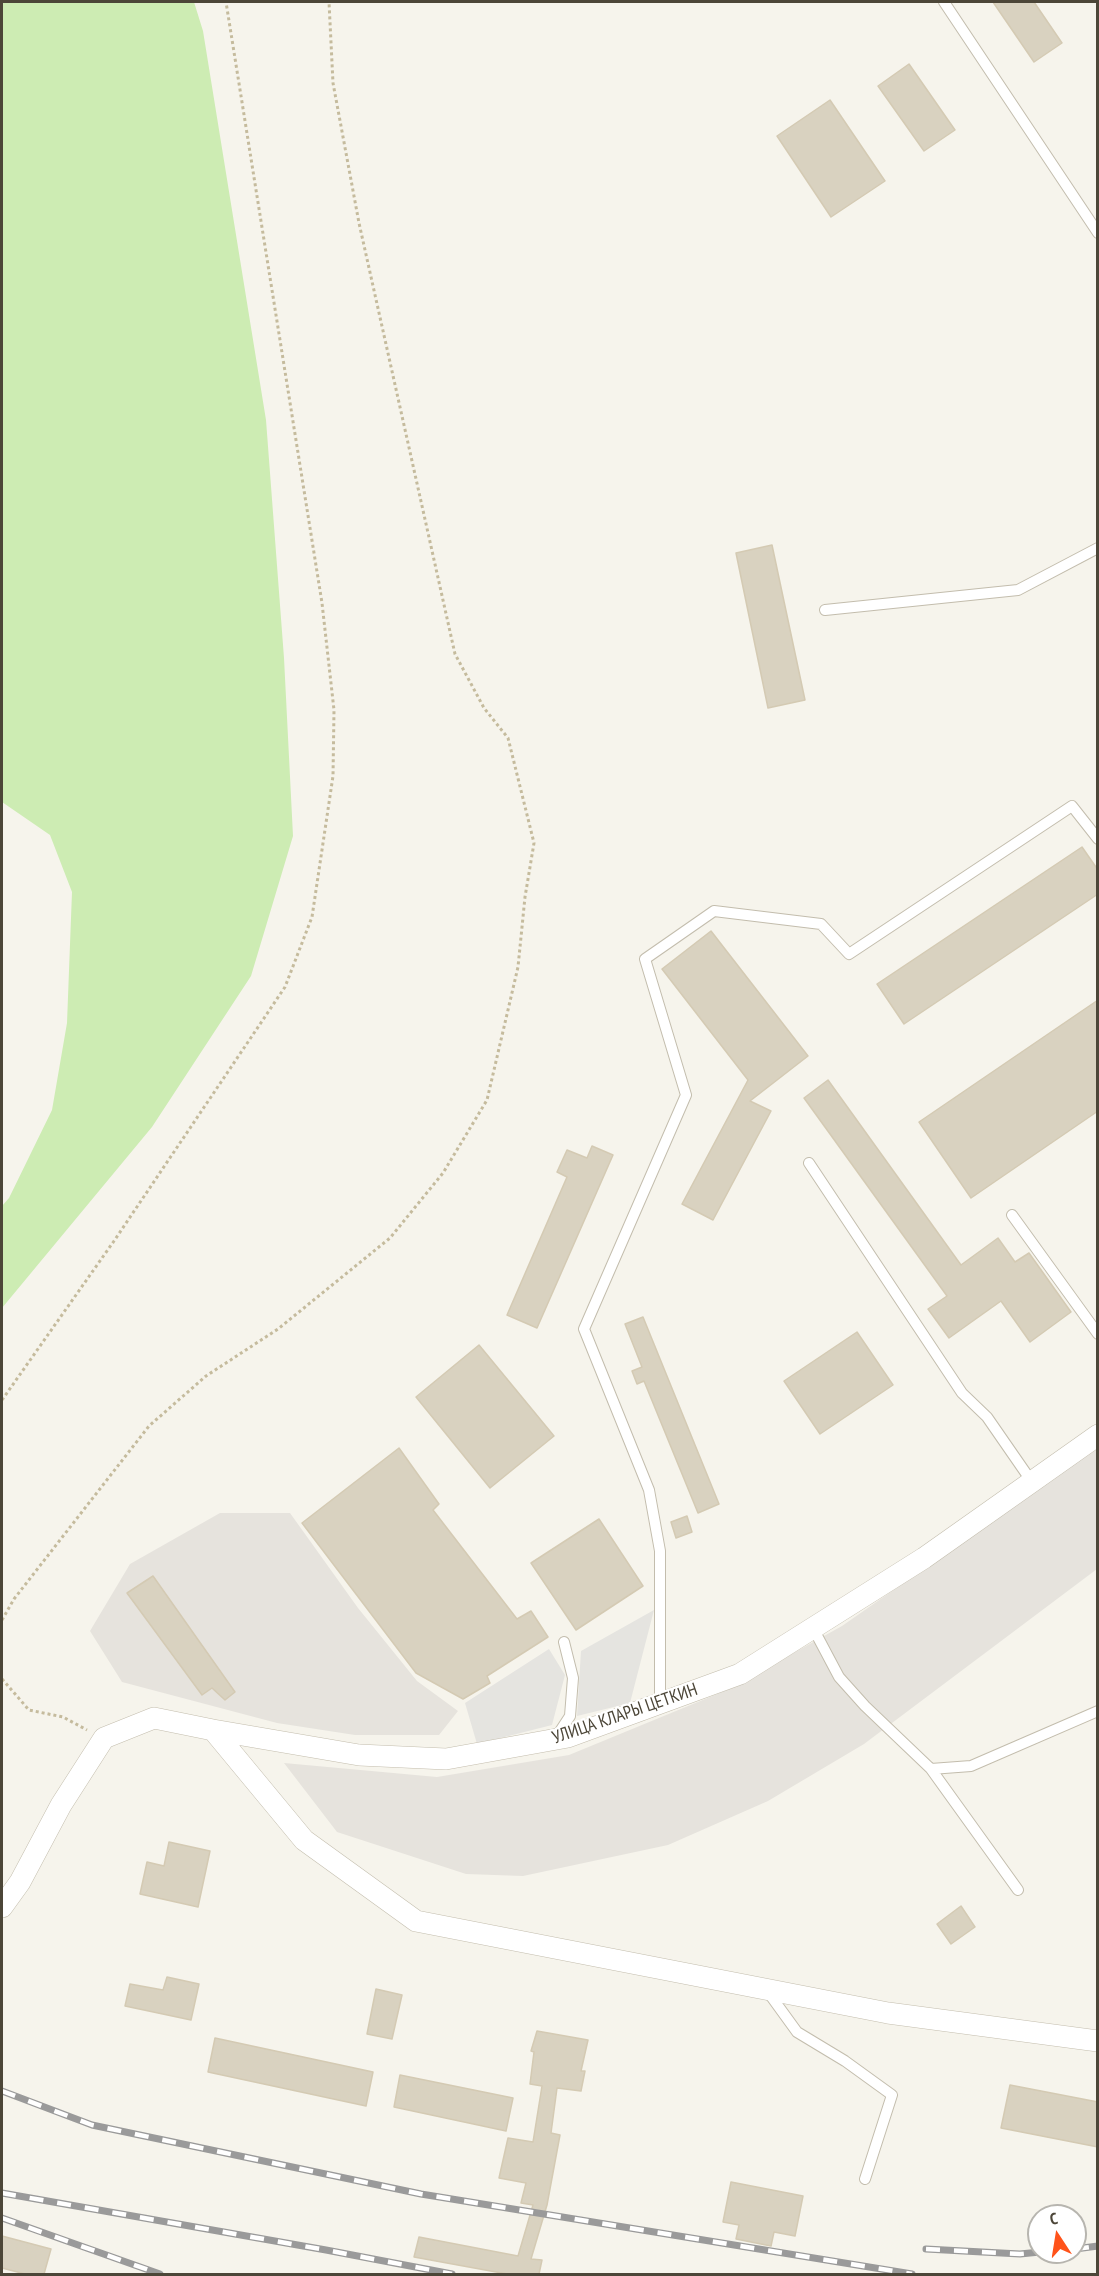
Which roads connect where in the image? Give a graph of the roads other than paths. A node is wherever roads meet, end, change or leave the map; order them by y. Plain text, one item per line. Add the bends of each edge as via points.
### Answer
1 (944, 2) edge
2 (1098, 233) edge
3 (1098, 548) edge
4 (825, 610) dead end
5 (1098, 839) edge
6 (809, 1163) dead end
7 (1012, 1215) dead end
8 (1098, 1334) edge
9 (1098, 1435) edge
10 (1032, 1482) junction
11 (813, 1628) junction
12 (564, 1642) dead end
13 (660, 1703) junction
14 (1098, 1711) edge
15 (213, 1730) junction
16 (555, 1740) junction
17 (931, 1769) junction
18 (1018, 1890) dead end
19 (2, 1907) edge
20 (767, 1989) junction
21 (1098, 2042) edge
22 (865, 2179) dead end

1 - 2 lane
3 - 4 lane via 1018,590
5 - 13 lane via 1072,806 849,954 821,924 714,911 645,959 686,1095 584,1329 649,1490 660,1551
6 - 10 lane via 962,1393 987,1417
7 - 8 lane
9 - 10 street, УЛИЦА КЛАРЫ ЦЕТКИН
10 - 11 street, УЛИЦА КЛАРЫ ЦЕТКИН via 924,1558
11 - 13 street, УЛИЦА КЛАРЫ ЦЕТКИН via 740,1674
11 - 17 lane via 839,1677
12 - 16 lane via 573,1678 570,1716
13 - 16 street, УЛИЦА КЛАРЫ ЦЕТКИН
14 - 17 lane via 971,1766
15 - 16 street, УЛИЦА КЛАРЫ ЦЕТКИН via 359,1755 446,1760
15 - 19 street, УЛИЦА КЛАРЫ ЦЕТКИН via 154,1718 104,1738
15 - 20 street via 304,1840 416,1920
17 - 18 lane
20 - 21 street via 888,2013
20 - 22 lane via 797,2032 892,2095

